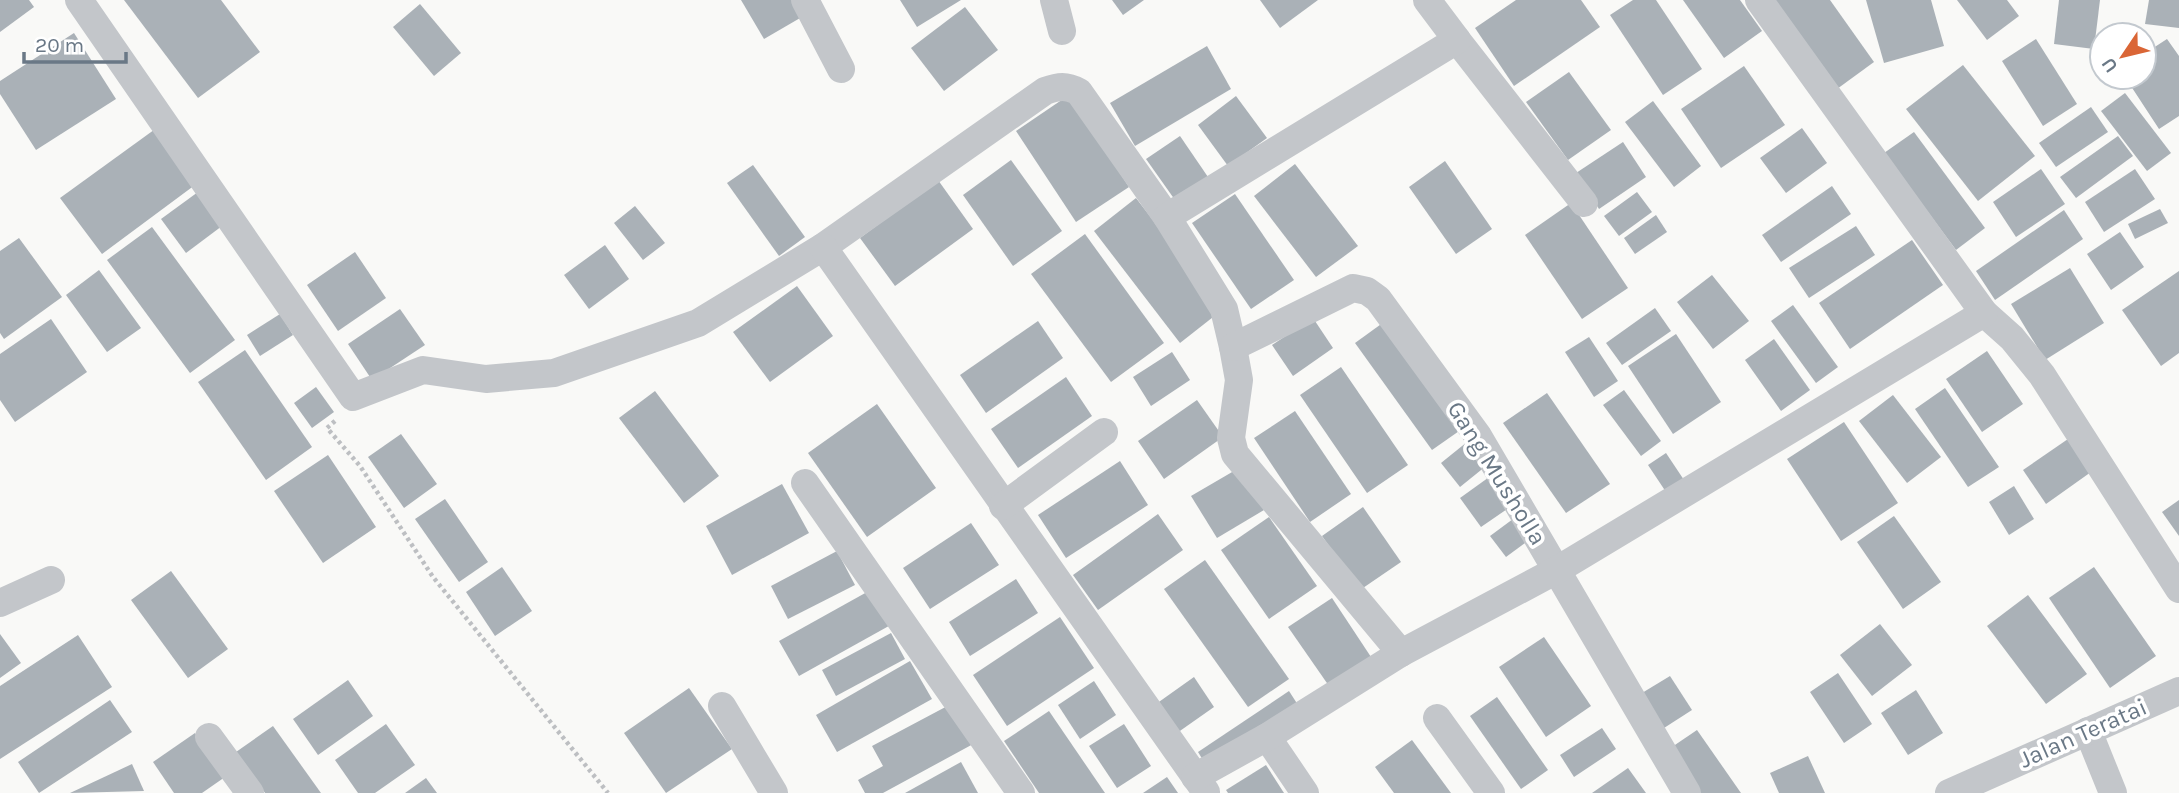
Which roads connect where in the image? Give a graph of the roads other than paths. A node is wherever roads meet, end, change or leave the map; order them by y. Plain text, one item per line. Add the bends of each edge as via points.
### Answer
1 (79, 0) edge
2 (804, 0) edge
3 (1054, 0) edge
4 (1427, 0) edge
5 (1759, 0) edge
6 (1062, 32) dead end
7 (1457, 40) junction
8 (841, 69) dead end
9 (1584, 203) dead end
10 (1167, 217) junction
11 (823, 247) junction
12 (1984, 313) junction
13 (1233, 346) junction
14 (1104, 432) dead end
15 (805, 483) dead end
16 (1003, 506) junction
17 (1557, 570) junction
18 (51, 580) dead end
19 (2179, 589) edge
20 (0, 603) edge
21 (1401, 653) junction
22 (2179, 691) edge
23 (722, 706) dead end
24 (1437, 718) dead end
25 (2088, 731) junction
26 (209, 737) dead end
27 (1267, 737) junction
28 (1201, 785) edge
29 (250, 793) edge
30 (774, 793) edge
31 (1021, 793) edge
32 (1305, 793) edge
33 (1491, 793) edge
34 (1687, 793) edge
35 (1949, 793) edge
36 (2113, 793) edge

1 - 11 street via 353,397 423,370 485,379 554,373 698,323
2 - 8 street
3 - 6 street
4 - 7 street
5 - 12 street
7 - 9 street
7 - 10 street
10 - 11 street via 1079,92 1063,85 1045,91
10 - 13 street via 1223,309
11 - 16 street
12 - 17 street
12 - 19 street via 2042,375
13 - 17 street, Gang Musholla via 1353,288 1367,291 1378,299 1478,436
13 - 21 street via 1239,380 1231,438 1235,453
14 - 16 street
15 - 31 street
16 - 28 street
17 - 21 street
17 - 34 street, Gang Musholla
18 - 20 street
21 - 27 street
22 - 25 street, Jalan Teratai
23 - 30 street
24 - 33 street
25 - 35 street, Jalan Teratai
25 - 36 street
26 - 29 street
27 - 28 street
27 - 32 street

